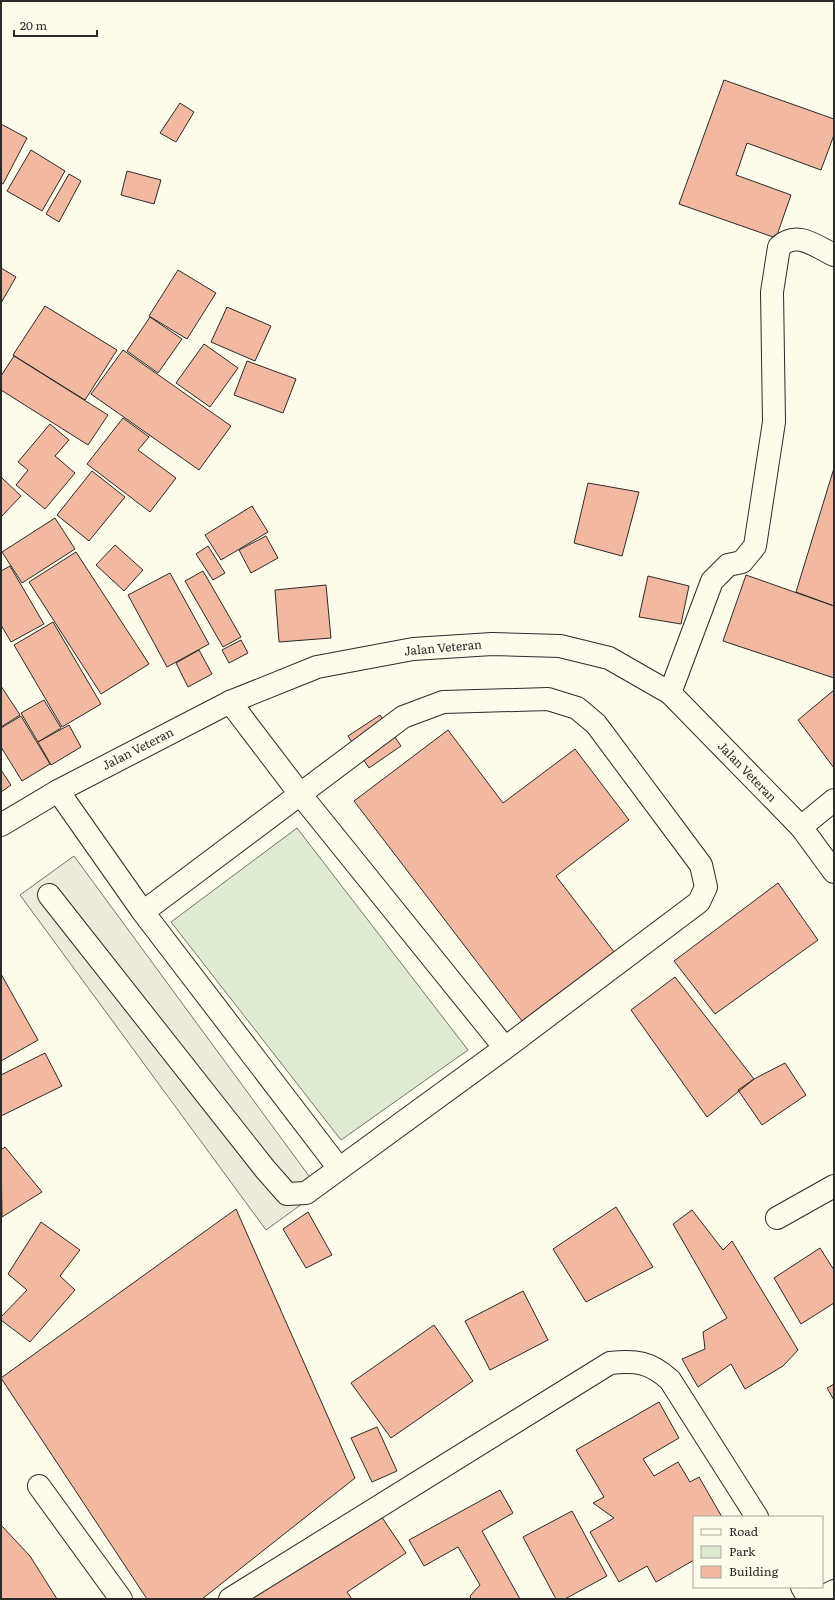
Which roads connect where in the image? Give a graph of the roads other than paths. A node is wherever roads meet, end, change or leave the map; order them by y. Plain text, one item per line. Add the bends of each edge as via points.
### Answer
1 (834, 255) edge
2 (670, 693) junction
3 (230, 702) junction
4 (58, 790) junction
5 (300, 794) junction
6 (834, 800) edge
7 (1, 825) edge
8 (801, 827) junction
9 (834, 872) edge
10 (49, 895) dead end
11 (143, 912) junction
12 (505, 1048) junction
13 (338, 1167) junction
14 (834, 1186) edge
15 (777, 1218) dead end
16 (39, 1486) dead end
17 (756, 1516) edge
18 (803, 1588) edge
19 (834, 1591) edge
20 (121, 1599) edge
21 (230, 1599) edge
22 (809, 1599) edge
23 (819, 1599) edge

1 - 2 main road via 801,238 791,239 779,247 772,292 774,422 756,546 742,562 728,565 712,581
2 - 3 main road, Jalan Veteran via 609,658 560,646 492,644 413,650 317,667
2 - 8 main road, Jalan Veteran
3 - 4 main road, Jalan Veteran
3 - 5 main road
4 - 7 main road, Jalan Veteran
4 - 11 main road
5 - 11 main road
5 - 12 main road
5 - 12 main road via 403,717 443,702 548,699 577,708 596,724 701,865 706,887 699,902
6 - 8 main road
8 - 9 main road, Jalan Veteran
10 - 13 main road via 264,1169 287,1194 306,1193
11 - 13 main road
12 - 13 main road
14 - 15 main road
16 - 20 main road
17 - 21 main road via 670,1380 649,1365 636,1362 610,1363
18 - 22 main road
19 - 23 main road

